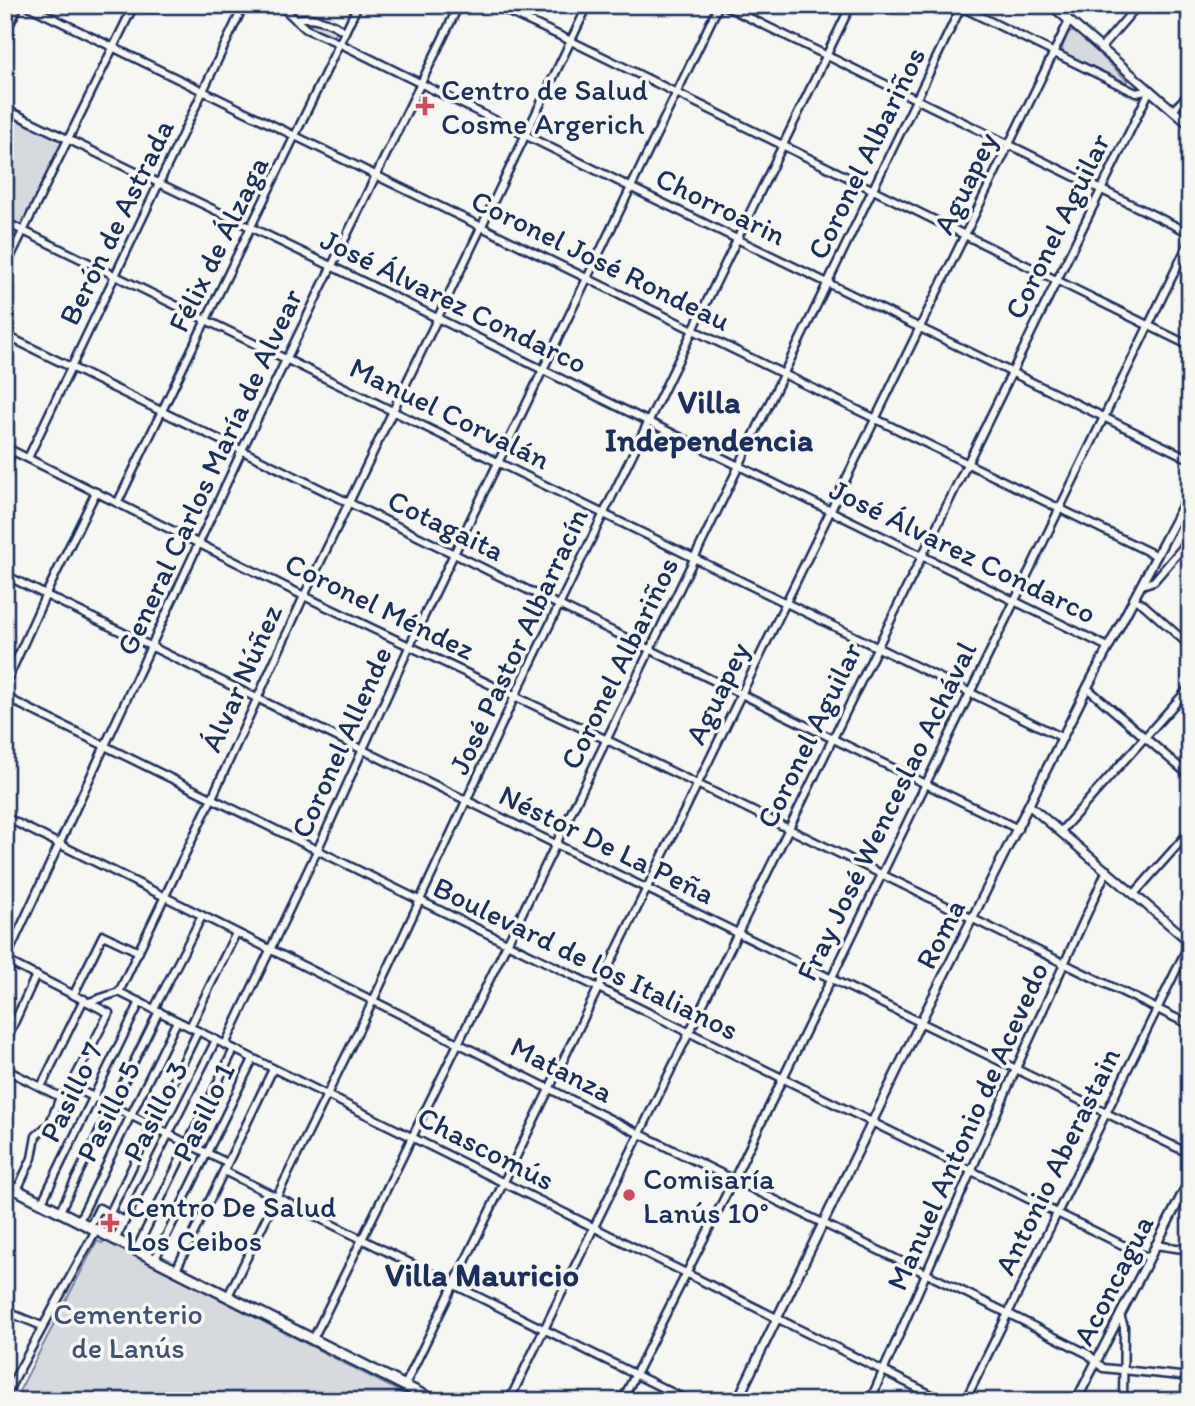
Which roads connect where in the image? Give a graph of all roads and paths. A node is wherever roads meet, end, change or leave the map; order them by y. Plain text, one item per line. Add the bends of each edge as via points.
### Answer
1 (19, 5) edge
2 (26, 5) edge
3 (134, 5) edge
4 (244, 5) edge
5 (275, 5) edge
6 (358, 5) edge
7 (459, 5) edge
8 (494, 5) edge
9 (588, 5) edge
10 (721, 5) edge
11 (850, 5) edge
12 (1051, 5) edge
13 (1138, 5) edge
14 (960, 6) edge
15 (295, 19) junction
16 (1069, 20) junction
17 (345, 32) junction
18 (5, 34) edge
19 (571, 41) junction
20 (341, 44) junction
21 (113, 47) junction
22 (1101, 48) junction
23 (1054, 52) junction
24 (826, 56) junction
25 (421, 84) junction
26 (1150, 90) junction
27 (204, 92) junction
28 (677, 93) junction
29 (1190, 93) edge
30 (917, 100) junction
31 (5, 109) edge
32 (1173, 110) junction
33 (1190, 125) edge
34 (525, 135) junction
35 (296, 136) junction
36 (67, 139) junction
37 (1009, 145) junction
38 (782, 146) junction
39 (376, 175) junction
40 (160, 183) junction
41 (632, 188) junction
42 (1100, 189) junction
43 (872, 190) junction
44 (5, 222) edge
45 (480, 226) junction
46 (251, 228) junction
47 (23, 230) junction
48 (1190, 233) edge
49 (964, 236) junction
50 (737, 239) junction
51 (1190, 240) edge
52 (331, 266) junction
53 (5, 268) edge
54 (115, 274) junction
55 (587, 279) junction
56 (1056, 282) junction
57 (828, 284) junction
58 (436, 317) junction
59 (206, 319) junction
60 (1148, 326) junction
61 (919, 327) junction
62 (693, 330) junction
63 (5, 335) edge
64 (1190, 346) edge
65 (287, 358) junction
66 (71, 367) junction
67 (543, 371) junction
68 (1011, 372) junction
69 (785, 374) junction
70 (392, 410) junction
71 (162, 412) junction
72 (1103, 417) junction
73 (876, 419) junction
74 (648, 422) junction
75 (9, 449) edge
76 (242, 450) junction
77 (28, 458) junction
78 (1190, 459) edge
79 (498, 462) junction
80 (967, 464) junction
81 (739, 467) junction
82 (5, 469) edge
83 (96, 492) junction
84 (1190, 492) edge
85 (118, 502) junction
86 (348, 503) junction
87 (1058, 508) junction
88 (1181, 510) junction
89 (831, 511) junction
90 (604, 513) junction
91 (1190, 517) edge
92 (1190, 539) edge
93 (199, 542) junction
94 (454, 553) junction
95 (922, 556) junction
96 (1157, 556) junction
97 (695, 557) junction
98 (5, 575) edge
99 (1142, 585) junction
100 (46, 594) junction
101 (304, 596) junction
102 (1013, 599) junction
103 (1134, 599) junction
104 (787, 602) junction
105 (559, 605) junction
106 (152, 645) junction
107 (410, 645) junction
108 (1190, 646) edge
109 (1108, 647) junction
110 (877, 648) junction
111 (650, 650) junction
112 (5, 685) edge
113 (1190, 687) edge
114 (1087, 688) junction
115 (969, 692) junction
116 (742, 694) junction
117 (515, 696) junction
118 (5, 697) edge
119 (257, 697) junction
120 (1145, 737) junction
121 (1063, 738) junction
122 (832, 739) junction
123 (607, 740) junction
124 (105, 746) junction
125 (363, 750) junction
126 (1190, 776) edge
127 (925, 783) junction
128 (697, 786) junction
129 (211, 800) junction
130 (467, 800) junction
131 (1030, 806) junction
132 (5, 817) edge
133 (788, 829) junction
134 (1018, 829) junction
135 (1061, 831) junction
136 (1190, 831) edge
137 (556, 844) junction
138 (60, 845) junction
139 (317, 851) junction
140 (1107, 870) junction
141 (881, 874) junction
142 (647, 890) junction
143 (1135, 893) junction
144 (164, 897) junction
145 (420, 902) junction
146 (202, 916) junction
147 (973, 920) junction
148 (236, 933) junction
149 (738, 934) junction
150 (1190, 942) edge
151 (506, 944) junction
152 (271, 950) junction
153 (139, 952) junction
154 (5, 961) edge
155 (1064, 965) junction
156 (36, 975) junction
157 (830, 978) junction
158 (598, 989) junction
159 (119, 992) junction
160 (74, 994) junction
161 (86, 1000) junction
162 (373, 1001) junction
163 (140, 1002) junction
164 (1156, 1009) junction
165 (156, 1010) junction
166 (177, 1021) junction
167 (921, 1021) junction
168 (1190, 1025) edge
169 (190, 1027) junction
170 (198, 1031) junction
171 (690, 1034) junction
172 (216, 1040) junction
173 (458, 1042) junction
174 (5, 1044) edge
175 (225, 1045) junction
176 (234, 1049) junction
177 (253, 1059) junction
178 (5, 1069) edge
179 (273, 1069) junction
180 (1016, 1069) junction
181 (782, 1079) junction
182 (71, 1086) junction
183 (41, 1087) junction
184 (550, 1088) junction
185 (327, 1095) junction
186 (60, 1097) junction
187 (94, 1097) junction
188 (112, 1106) junction
189 (1106, 1112) junction
190 (131, 1115) junction
191 (874, 1123) junction
192 (150, 1125) junction
193 (169, 1134) junction
194 (640, 1134) junction
195 (412, 1136) junction
196 (188, 1143) junction
197 (208, 1153) junction
198 (1190, 1154) edge
199 (228, 1163) junction
200 (972, 1170) junction
201 (224, 1171) junction
202 (734, 1179) junction
203 (1190, 1179) edge
204 (504, 1183) junction
205 (5, 1184) edge
206 (17, 1190) junction
207 (277, 1198) junction
208 (42, 1202) junction
209 (60, 1211) junction
210 (110, 1213) junction
211 (1057, 1213) junction
212 (79, 1221) junction
213 (125, 1221) junction
214 (824, 1223) junction
215 (93, 1228) junction
216 (594, 1228) junction
217 (116, 1240) junction
218 (362, 1240) junction
219 (1155, 1245) junction
220 (136, 1250) junction
221 (1190, 1250) edge
222 (1149, 1258) junction
223 (155, 1259) junction
224 (176, 1270) junction
225 (685, 1273) junction
226 (925, 1273) junction
227 (455, 1286) junction
228 (228, 1296) junction
229 (5, 1311) edge
230 (1007, 1313) junction
231 (1120, 1315) junction
232 (778, 1319) junction
233 (42, 1326) junction
234 (543, 1329) junction
235 (313, 1339) junction
236 (1096, 1362) junction
237 (884, 1370) junction
238 (1125, 1370) junction
239 (635, 1375) junction
240 (1190, 1377) edge
241 (404, 1385) junction
242 (5, 1396) edge
243 (435, 1401) edge
244 (509, 1401) edge
245 (622, 1401) edge
246 (689, 1401) edge
247 (737, 1401) edge
248 (870, 1401) edge
249 (944, 1401) edge
250 (965, 1401) edge
251 (1076, 1401) edge
252 (1123, 1401) edge

1 - 18 street
2 - 21 street, Coronel José Rondeau
3 - 21 street
4 - 27 street, Berón de Astrada
5 - 15 street, Chorroarin
6 - 17 street, Félix de Álzaga
7 - 25 street, General Carlos María de Alvear
8 - 19 street
9 - 19 street, Álvar Núñez
10 - 24 street
10 - 28 street, Coronel Allende
11 - 24 street, José Pastor Albarracín
12 - 16 street
13 - 22 street
14 - 23 street
14 - 30 street, Coronel Albariños
15 - 17 street via 309,16
15 - 20 street, Chorroarin via 306,29
16 - 22 street
16 - 23 street, Aguapey
17 - 20 street, Félix de Álzaga
19 - 28 street
19 - 34 street, Álvar Núñez
20 - 25 street, Chorroarin
20 - 35 street, Félix de Álzaga
21 - 27 street, Coronel José Rondeau
21 - 36 street
22 - 26 street
23 - 26 street via 1136,93
23 - 37 street, Aguapey
24 - 30 street
24 - 38 street, José Pastor Albarracín
25 - 34 street, Chorroarin
25 - 39 street, General Carlos María de Alvear
26 - 32 street
26 - 42 street, Coronel Aguilar
27 - 35 street, Coronel José Rondeau
27 - 40 street, Berón de Astrada
28 - 38 street
28 - 41 street, Coronel Allende
29 - 32 street
30 - 37 street
30 - 43 street, Coronel Albariños
31 - 36 street, José Álvarez Condarco
32 - 33 street
34 - 41 street, Chorroarin
34 - 45 street, Álvar Núñez
35 - 39 street, Coronel José Rondeau
35 - 46 street, Félix de Álzaga
36 - 40 street, José Álvarez Condarco
36 - 47 street
37 - 42 street
37 - 49 street, Aguapey
38 - 43 street
38 - 50 street, José Pastor Albarracín
39 - 45 street, Coronel José Rondeau
39 - 52 street, General Carlos María de Alvear
40 - 46 street, José Álvarez Condarco
40 - 54 street, Berón de Astrada
41 - 50 street, Chorroarin
41 - 55 street, Coronel Allende
42 - 48 street
42 - 56 street, Coronel Aguilar
43 - 49 street
43 - 57 street, Coronel Albariños
44 - 47 street, Manuel Corvalán
45 - 55 street, Coronel José Rondeau
45 - 58 street, Álvar Núñez
46 - 52 street, José Álvarez Condarco
46 - 59 street, Félix de Álzaga
47 - 53 street
47 - 54 street, Manuel Corvalán
49 - 56 street
49 - 61 street, Aguapey
50 - 57 street, Chorroarin
50 - 62 street, José Pastor Albarracín
51 - 60 street, Fray José Wenceslao Achával
52 - 58 street, José Álvarez Condarco
52 - 65 street, General Carlos María de Alvear
54 - 59 street, Manuel Corvalán
54 - 66 street, Berón de Astrada
55 - 62 street, Coronel José Rondeau
55 - 67 street, Coronel Allende
56 - 60 street
56 - 68 street, Coronel Aguilar
57 - 61 street, Chorroarin
57 - 69 street, Coronel Albariños
58 - 67 street, José Álvarez Condarco
58 - 70 street, Álvar Núñez
59 - 65 street, Manuel Corvalán
59 - 71 street, Félix de Álzaga
60 - 64 street
60 - 72 street, Fray José Wenceslao Achával
61 - 68 street, Chorroarin
61 - 73 street, Aguapey
62 - 69 street, Coronel José Rondeau
62 - 74 street, José Pastor Albarracín
63 - 66 street, Cotagaita
65 - 70 street, Manuel Corvalán
65 - 76 street, General Carlos María de Alvear
66 - 71 street, Cotagaita
66 - 77 street, Berón de Astrada
67 - 74 street, José Álvarez Condarco
67 - 79 street, Coronel Allende
68 - 72 street, Chorroarin
68 - 80 street, Coronel Aguilar
69 - 73 street, Coronel José Rondeau
69 - 81 street, Coronel Albariños
70 - 79 street, Manuel Corvalán
70 - 86 street, Álvar Núñez
71 - 76 street, Cotagaita
71 - 85 street, Félix de Álzaga
72 - 78 street, Chorroarin
72 - 87 street, Fray José Wenceslao Achával
73 - 80 street, Coronel José Rondeau
73 - 89 street, Aguapey
74 - 81 street, José Álvarez Condarco
74 - 90 street, José Pastor Albarracín
75 - 77 street, Coronel Méndez
75 - 82 street
76 - 86 street, Cotagaita
76 - 93 street, General Carlos María de Alvear
77 - 83 street, Coronel Méndez
79 - 90 street, Manuel Corvalán
79 - 94 street, Coronel Allende
80 - 87 street, Coronel José Rondeau
80 - 95 street, Coronel Aguilar
81 - 89 street, José Álvarez Condarco
81 - 97 street, Coronel Albariños
83 - 85 street, Coronel Méndez
83 - 100 street
84 - 88 street, Roma
85 - 93 street, Coronel Méndez
86 - 94 street, Cotagaita
86 - 101 street, Álvar Núñez
87 - 96 street, Coronel José Rondeau
87 - 102 street, Fray José Wenceslao Achával
88 - 91 street
88 - 96 street, Roma
89 - 95 street, José Álvarez Condarco
89 - 104 street, Aguapey
90 - 97 street, Manuel Corvalán
90 - 105 street, José Pastor Albarracín
92 - 99 street via 1154,581
93 - 101 street, Coronel Méndez
93 - 106 street, General Carlos María de Alvear
94 - 105 street, Cotagaita
94 - 107 street, Coronel Allende
95 - 102 street, José Álvarez Condarco
95 - 110 street, Coronel Aguilar
96 - 99 street, Roma
97 - 104 street, Manuel Corvalán
97 - 111 street, Coronel Albariños
98 - 100 street, Néstor De La Peña
99 - 103 street, Roma
100 - 106 street, Néstor De La Peña
100 - 112 street
101 - 107 street, Coronel Méndez
101 - 119 street, Álvar Núñez
102 - 109 street, José Álvarez Condarco
102 - 115 street, Fray José Wenceslao Achával
103 - 108 street
103 - 109 street, Roma
104 - 110 street, Manuel Corvalán
104 - 116 street, Aguapey
105 - 111 street, Cotagaita
105 - 117 street, José Pastor Albarracín
106 - 119 street, Néstor De La Peña
106 - 124 street, General Carlos María de Alvear
107 - 117 street, Coronel Méndez
107 - 125 street, Coronel Allende
109 - 114 street, Roma
110 - 115 street, Manuel Corvalán
110 - 122 street, Coronel Aguilar
111 - 116 street, Cotagaita
111 - 123 street, Coronel Albariños
113 - 120 street
114 - 120 street
114 - 121 street, Roma
115 - 121 street, Manuel Corvalán
115 - 127 street, Fray José Wenceslao Achával
116 - 122 street, Cotagaita
116 - 128 street, Aguapey
117 - 123 street, Coronel Méndez
117 - 130 street, José Pastor Albarracín
118 - 124 street, Boulevard de los Italianos
119 - 125 street, Néstor De La Peña
119 - 129 street, Álvar Núñez
120 - 126 street
120 - 135 street
121 - 131 street, Roma
122 - 127 street, Cotagaita
122 - 133 street, Coronel Aguilar
123 - 128 street, Coronel Méndez
123 - 137 street, Coronel Albariños
124 - 129 street, Boulevard de los Italianos
124 - 138 street, General Carlos María de Alvear
125 - 130 street, Néstor De La Peña
125 - 139 street, Coronel Allende
127 - 134 street, Cotagaita
127 - 141 street, Fray José Wenceslao Achával
128 - 133 street, Coronel Méndez
128 - 142 street, Aguapey
129 - 139 street, Boulevard de los Italianos
129 - 144 street, Álvar Núñez
130 - 137 street, Néstor De La Peña
130 - 145 street, José Pastor Albarracín
131 - 134 street, Roma
131 - 135 street
132 - 138 street, Matanza
133 - 141 street, Coronel Méndez
133 - 149 street, Coronel Aguilar
134 - 147 street, Roma
135 - 140 street
136 - 143 street
137 - 142 street, Néstor De La Peña
137 - 151 street, Coronel Albariños
138 - 144 street, Matanza
138 - 154 street, General Carlos María de Alvear
139 - 145 street, Boulevard de los Italianos
139 - 152 street, Coronel Allende
140 - 143 street
140 - 155 street, Manuel Antonio de Acevedo
141 - 147 street, Coronel Méndez
141 - 157 street, Fray José Wenceslao Achával
142 - 149 street, Néstor De La Peña
142 - 158 street, Aguapey
143 - 150 street
144 - 146 street, Matanza
144 - 153 street, Álvar Núñez
145 - 151 street, Boulevard de los Italianos
145 - 162 street, José Pastor Albarracín
146 - 148 street, Matanza
146 - 165 street
147 - 155 street, Coronel Méndez
147 - 167 street, Roma
148 - 152 street, Matanza
148 - 169 street
149 - 157 street, Néstor De La Peña
149 - 171 street, Coronel Aguilar
150 - 164 street, Antonio Aberastain
151 - 158 street, Boulevard de los Italianos
151 - 173 street, Coronel Albariños
152 - 162 street, Matanza
152 - 175 street, Coronel Allende
153 - 159 street, Álvar Núñez
153 - 160 street via 103,935
154 - 156 street
155 - 164 street, Coronel Méndez
155 - 180 street, Manuel Antonio de Acevedo
156 - 160 street
156 - 174 street
157 - 167 street, Néstor De La Peña
157 - 181 street, Fray José Wenceslao Achával
158 - 171 street, Boulevard de los Italianos
158 - 184 street, Aguapey
159 - 161 street
159 - 163 street, Chascomús
160 - 161 street
161 - 182 street via 109,1013
161 - 183 street
162 - 173 street, Matanza
162 - 185 street, José Pastor Albarracín
163 - 165 street, Chascomús
163 - 187 street, Pasillo 7
164 - 168 street, Coronel Méndez
164 - 189 street, Antonio Aberastain
165 - 166 street, Chascomús
165 - 188 street
166 - 169 street, Chascomús
166 - 190 street, Pasillo 5
167 - 180 street, Néstor De La Peña
167 - 191 street, Roma
169 - 170 street, Chascomús
170 - 172 street, Chascomús
170 - 192 street
171 - 181 street, Boulevard de los Italianos
171 - 194 street, Coronel Aguilar
172 - 175 street, Chascomús
172 - 193 street, Pasillo 3
173 - 184 street, Matanza
173 - 195 street, Coronel Albariños
175 - 176 street, Chascomús
176 - 177 street, Chascomús
176 - 196 street
177 - 179 street, Chascomús
177 - 197 street, Pasillo 1
178 - 183 street
179 - 185 street, Chascomús
179 - 199 street
180 - 189 street, Néstor De La Peña
180 - 200 street, Manuel Antonio de Acevedo
181 - 191 street, Boulevard de los Italianos
181 - 202 street, Fray José Wenceslao Achával
182 - 186 street
182 - 187 street
183 - 186 street
184 - 194 street, Matanza
184 - 204 street, Aguapey
185 - 195 street, Chascomús
185 - 207 street, José Pastor Albarracín
186 - 206 street via 50,1123 36,1136 32,1158
187 - 188 street
187 - 208 street, Pasillo 7
188 - 190 street
188 - 209 street
189 - 198 street, Néstor De La Peña
189 - 211 street, Antonio Aberastain
190 - 192 street
190 - 212 street, Pasillo 5
191 - 200 street, Boulevard de los Italianos
191 - 214 street, Roma
192 - 193 street
192 - 210 street
193 - 196 street
193 - 213 street, Pasillo 3
194 - 202 street, Matanza
194 - 216 street, Coronel Aguilar
195 - 204 street, Chascomús
195 - 218 street, Coronel Albariños
196 - 197 street
196 - 220 street
197 - 199 street
197 - 223 street, Pasillo 1
199 - 201 street
200 - 211 street, Boulevard de los Italianos
200 - 226 street, Manuel Antonio de Acevedo
201 - 207 street
201 - 224 street
202 - 214 street, Matanza
202 - 225 street, Fray José Wenceslao Achával
203 - 219 street, Aconcagua
204 - 216 street, Chascomús
204 - 227 street, Aguapey
205 - 206 main road
206 - 208 main road
207 - 218 street
207 - 228 street, José Pastor Albarracín
208 - 209 main road
209 - 212 main road
210 - 213 street
210 - 215 street via 99,1208
211 - 222 street, Boulevard de los Italianos
211 - 230 street, Antonio Aberastain
212 - 215 main road
213 - 217 street, Pasillo 3
214 - 226 street, Matanza
214 - 232 street, Roma
215 - 217 main road
215 - 233 street
216 - 225 street, Chascomús
216 - 234 street, Coronel Aguilar
217 - 220 main road
218 - 227 street
218 - 235 street, Coronel Albariños
219 - 221 street
219 - 222 street, Aconcagua
220 - 223 main road
222 - 231 street, Aconcagua
223 - 224 main road
224 - 228 main road
225 - 232 street, Chascomús
225 - 239 street, Fray José Wenceslao Achával
226 - 230 street, Matanza
226 - 237 street, Manuel Antonio de Acevedo
227 - 234 street
227 - 241 street, Aguapey
228 - 235 main road
229 - 233 street
230 - 236 street, Matanza
230 - 250 street, Antonio Aberastain
231 - 236 street, Aconcagua
231 - 238 street
232 - 237 street, Chascomús
232 - 247 street, Roma
233 - 242 street
234 - 239 street
234 - 244 street, Coronel Aguilar
235 - 241 main road
236 - 238 street, Matanza via 1103,1368
236 - 251 street, Aconcagua
237 - 248 street, Manuel Antonio de Acevedo
237 - 249 street, Chascomús
238 - 240 street, Matanza
238 - 252 street
239 - 245 street, Fray José Wenceslao Achával
239 - 246 street
241 - 243 main road

